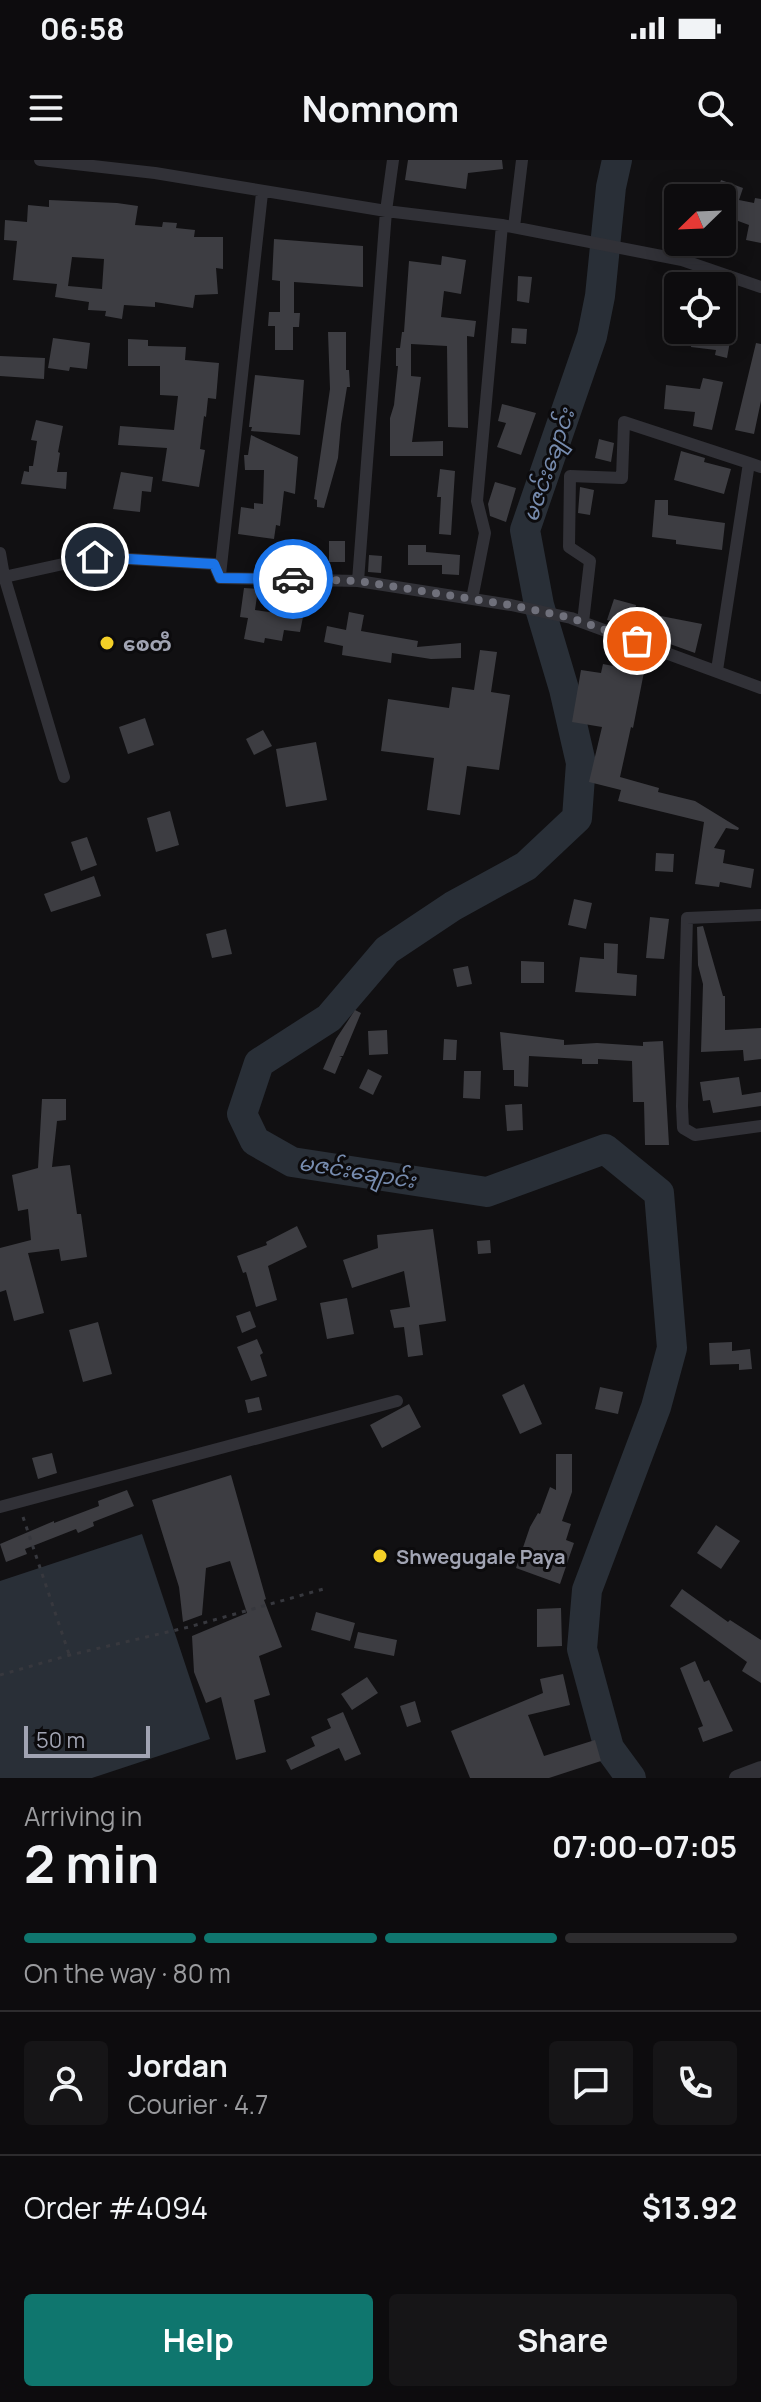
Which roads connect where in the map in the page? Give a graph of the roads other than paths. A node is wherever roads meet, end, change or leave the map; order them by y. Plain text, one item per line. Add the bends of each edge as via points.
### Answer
1 (40, 160) edge
2 (393, 160) edge
3 (522, 160) edge
4 (262, 193) junction
5 (386, 211) junction
6 (508, 226) junction
7 (761, 287) edge
8 (755, 465) edge
9 (0, 553) edge
10 (2, 577) edge
11 (220, 578) junction
12 (358, 581) junction
13 (472, 599) junction
14 (577, 620) junction
15 (717, 670) junction
16 (761, 688) edge
17 (64, 777) dead end
18 (761, 915) edge
19 (761, 1126) edge
20 (397, 1401) dead end
21 (0, 1507) edge
22 (761, 1769) edge
23 (737, 1778) edge

1 - 4 street via 155,173
2 - 5 street
3 - 6 street
4 - 5 street
4 - 11 street
5 - 6 street
5 - 12 street
6 - 7 street via 682,260
6 - 13 street via 477,501 485,533
8 - 14 street via 624,422 622,478 570,476 569,547 590,561
8 - 15 street
9 - 10 street
10 - 11 street via 95,557 214,564
10 - 17 street
11 - 12 street
12 - 13 street
13 - 14 street
14 - 15 street
15 - 16 street
18 - 19 street via 687,918 682,1106 683,1128 695,1135
20 - 21 street
22 - 23 street

